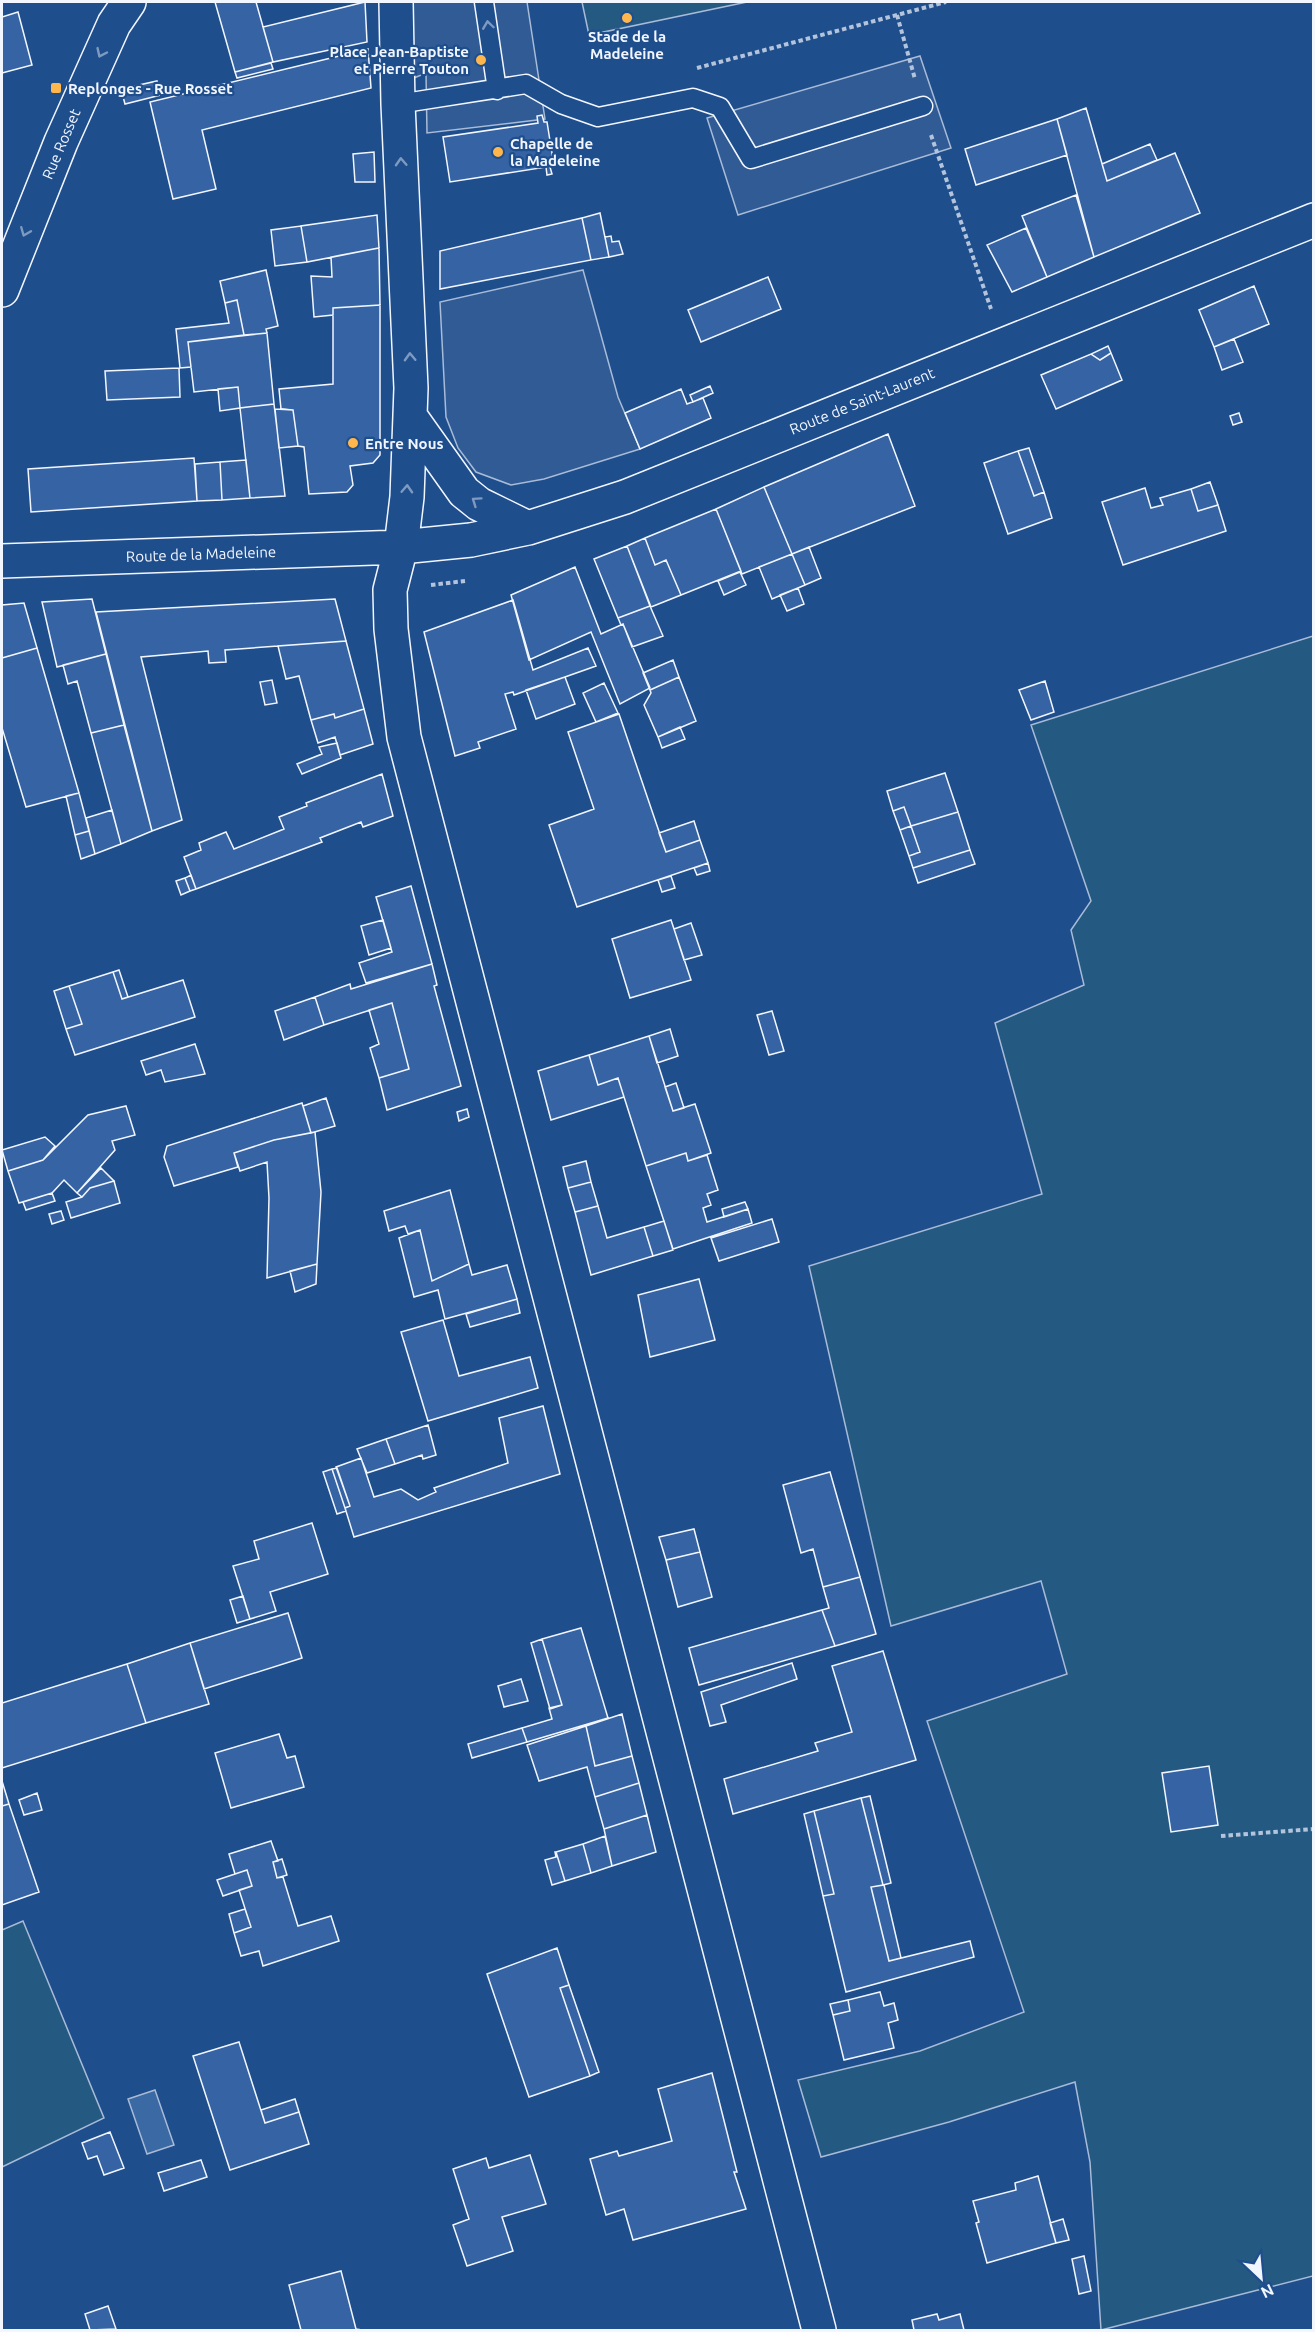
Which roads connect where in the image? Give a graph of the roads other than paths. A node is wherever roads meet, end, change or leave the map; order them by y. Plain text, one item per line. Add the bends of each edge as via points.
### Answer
1 (129, 2) edge
2 (396, 2) edge
3 (484, 2) edge
4 (497, 90) junction
5 (398, 104) junction
6 (923, 106) road end
7 (1314, 220) edge
8 (2, 290) edge
9 (410, 416) junction
10 (528, 528) junction
11 (401, 547) junction
12 (2, 561) edge
13 (819, 2331) edge

1 -> 8 main road, Rue Rosset via 114,24 64,133
2 - 5 main road
4 -> 3 lane
4 - 5 lane
4 - 6 lane via 526,84 561,104 598,117 693,98 720,107 751,159
9 -> 5 main road
7 - 10 main road, Route de Saint-Laurent via 625,497
10 -> 9 main road via 478,504 464,492
11 -> 9 main road
10 - 11 main road, Route de Saint-Laurent via 471,540
11 - 12 main road, Route de la Madeleine
11 - 13 main road via 390,590 404,737

